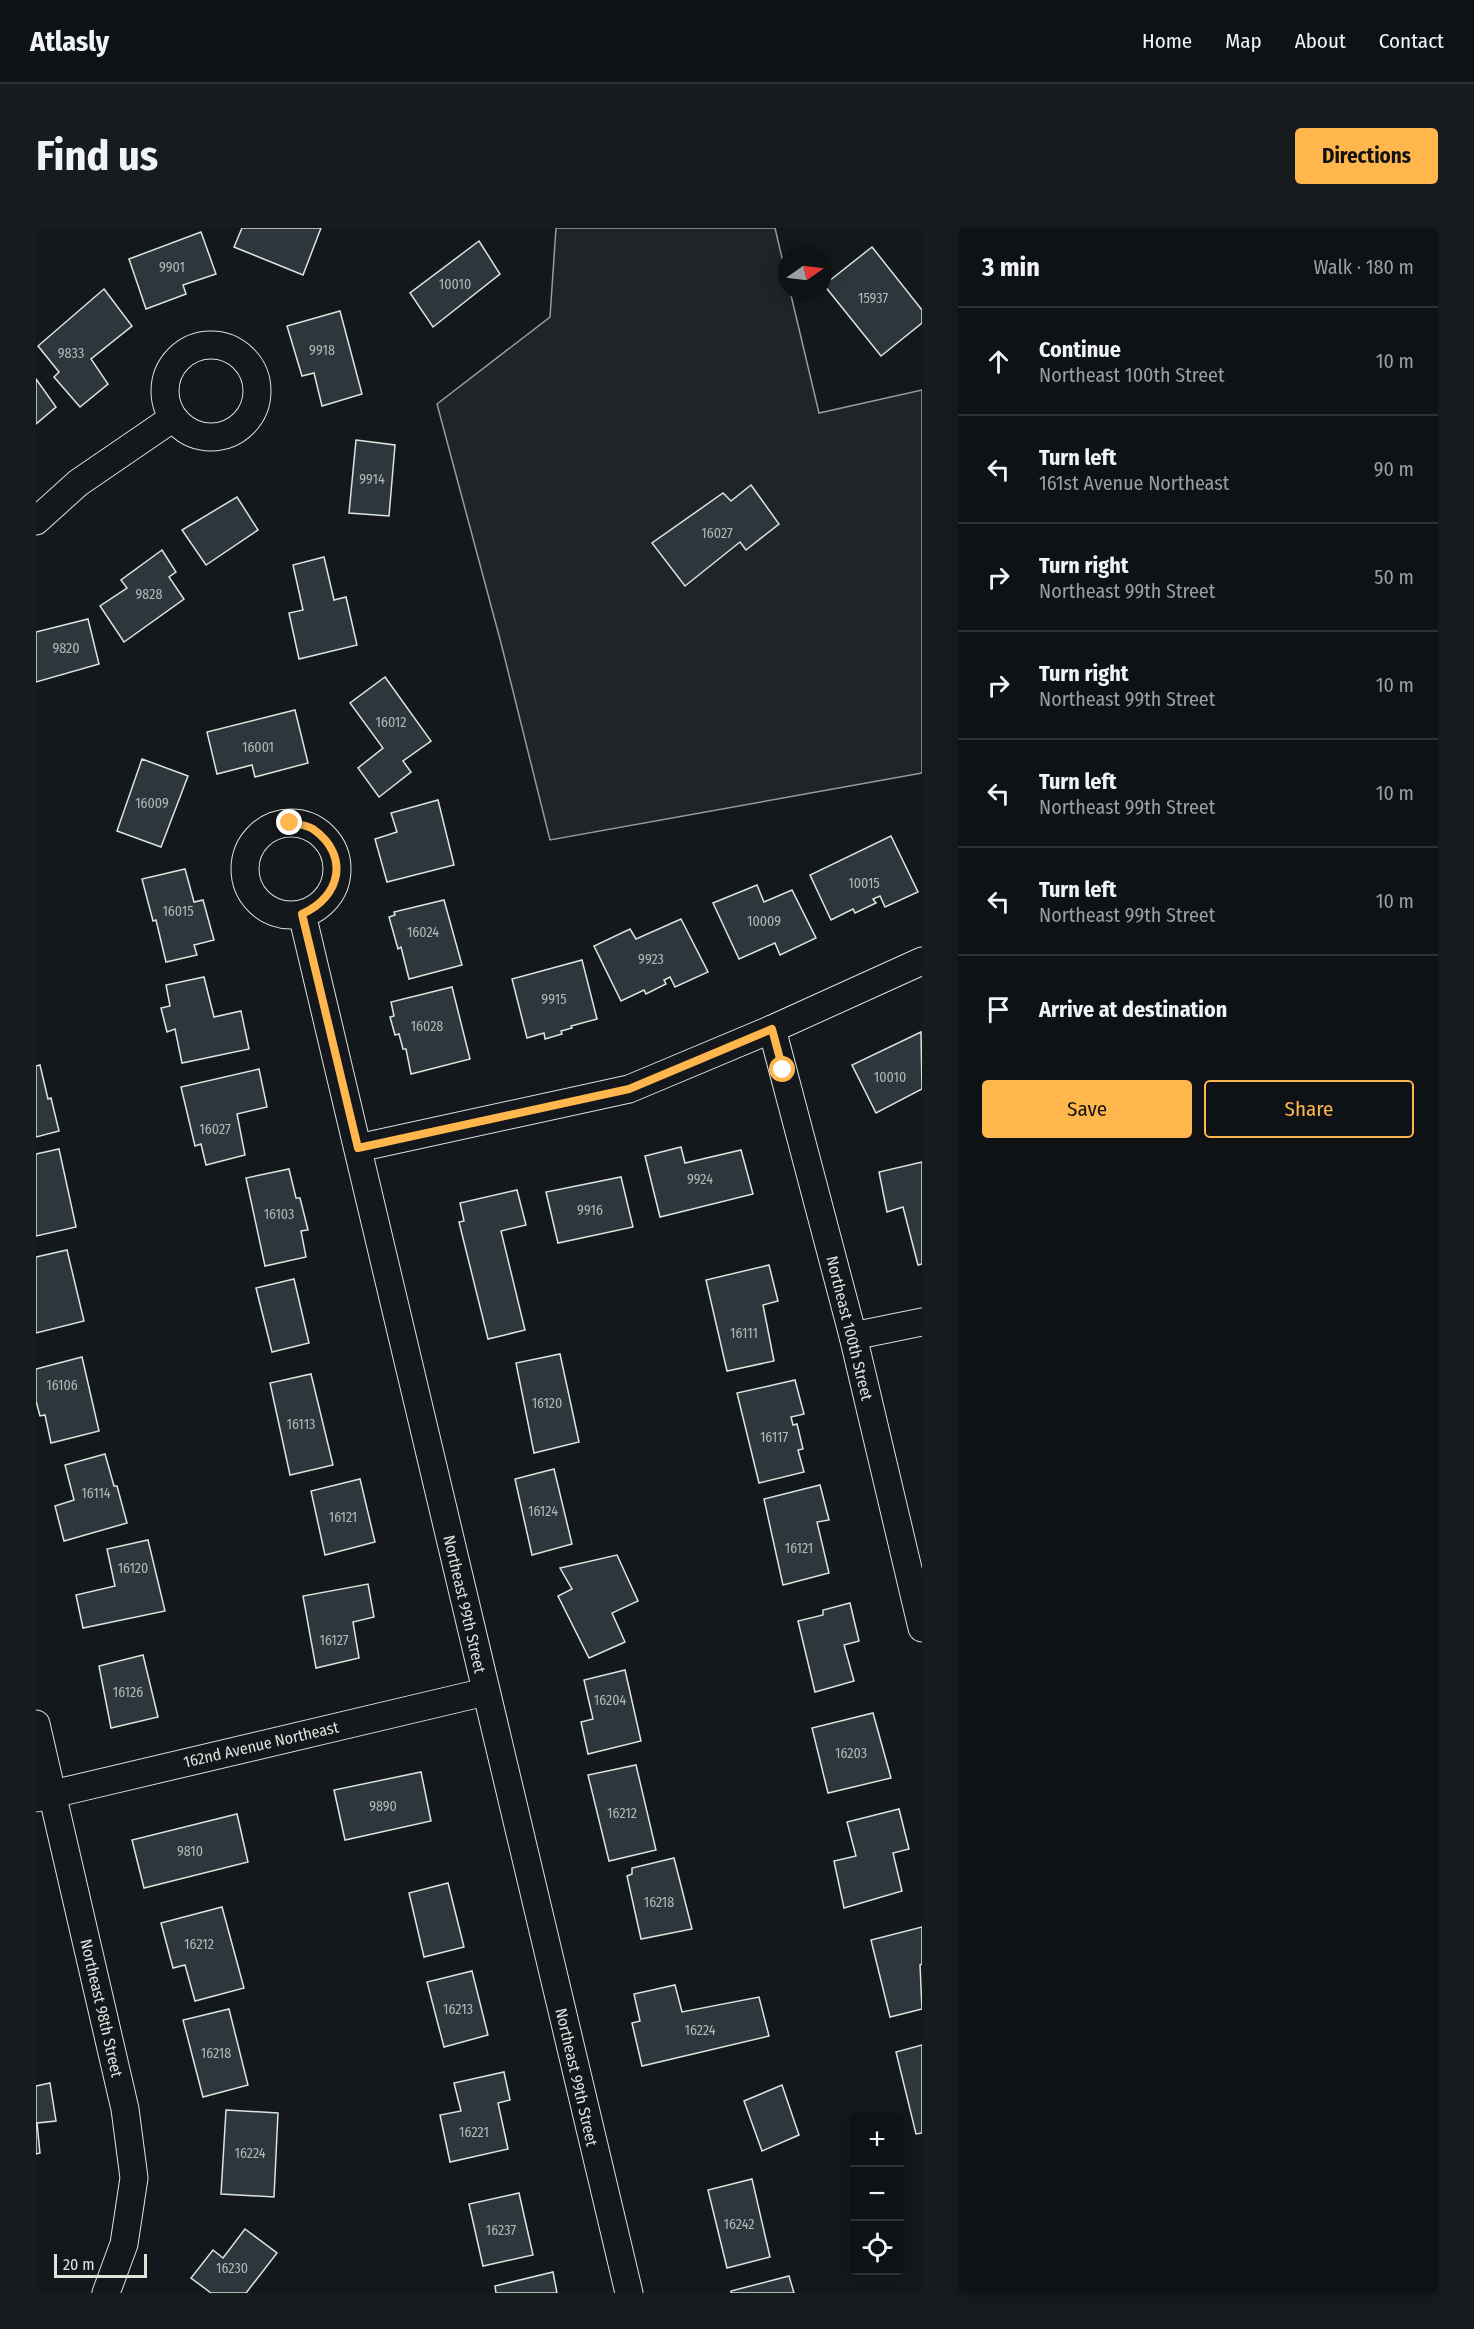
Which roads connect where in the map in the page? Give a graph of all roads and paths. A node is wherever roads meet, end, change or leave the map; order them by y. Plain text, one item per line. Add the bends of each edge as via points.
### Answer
1 (173, 418) dead end
2 (36, 521) edge
3 (302, 914) dead end
4 (922, 961) edge
5 (772, 1029) junction
6 (358, 1148) junction
7 (922, 1322) edge
8 (853, 1336) junction
9 (922, 1628) edge
10 (485, 1692) junction
11 (36, 1724) edge
12 (44, 1796) edge
13 (106, 2293) edge
14 (629, 2293) edge

1 - 2 street via 78,483
3 - 6 street, Northeast 99th Street
4 - 5 street
5 - 6 street via 629,1089
5 - 8 street, Northeast 100th Street
6 - 10 street, Northeast 99th Street
7 - 8 street
8 - 9 street, Northeast 100th Street
10 - 12 street, 162nd Avenue Northeast
10 - 14 street, Northeast 99th Street
11 - 12 street, Northeast 98th Street
12 - 13 street, Northeast 98th Street via 126,2109 134,2178 124,2244

